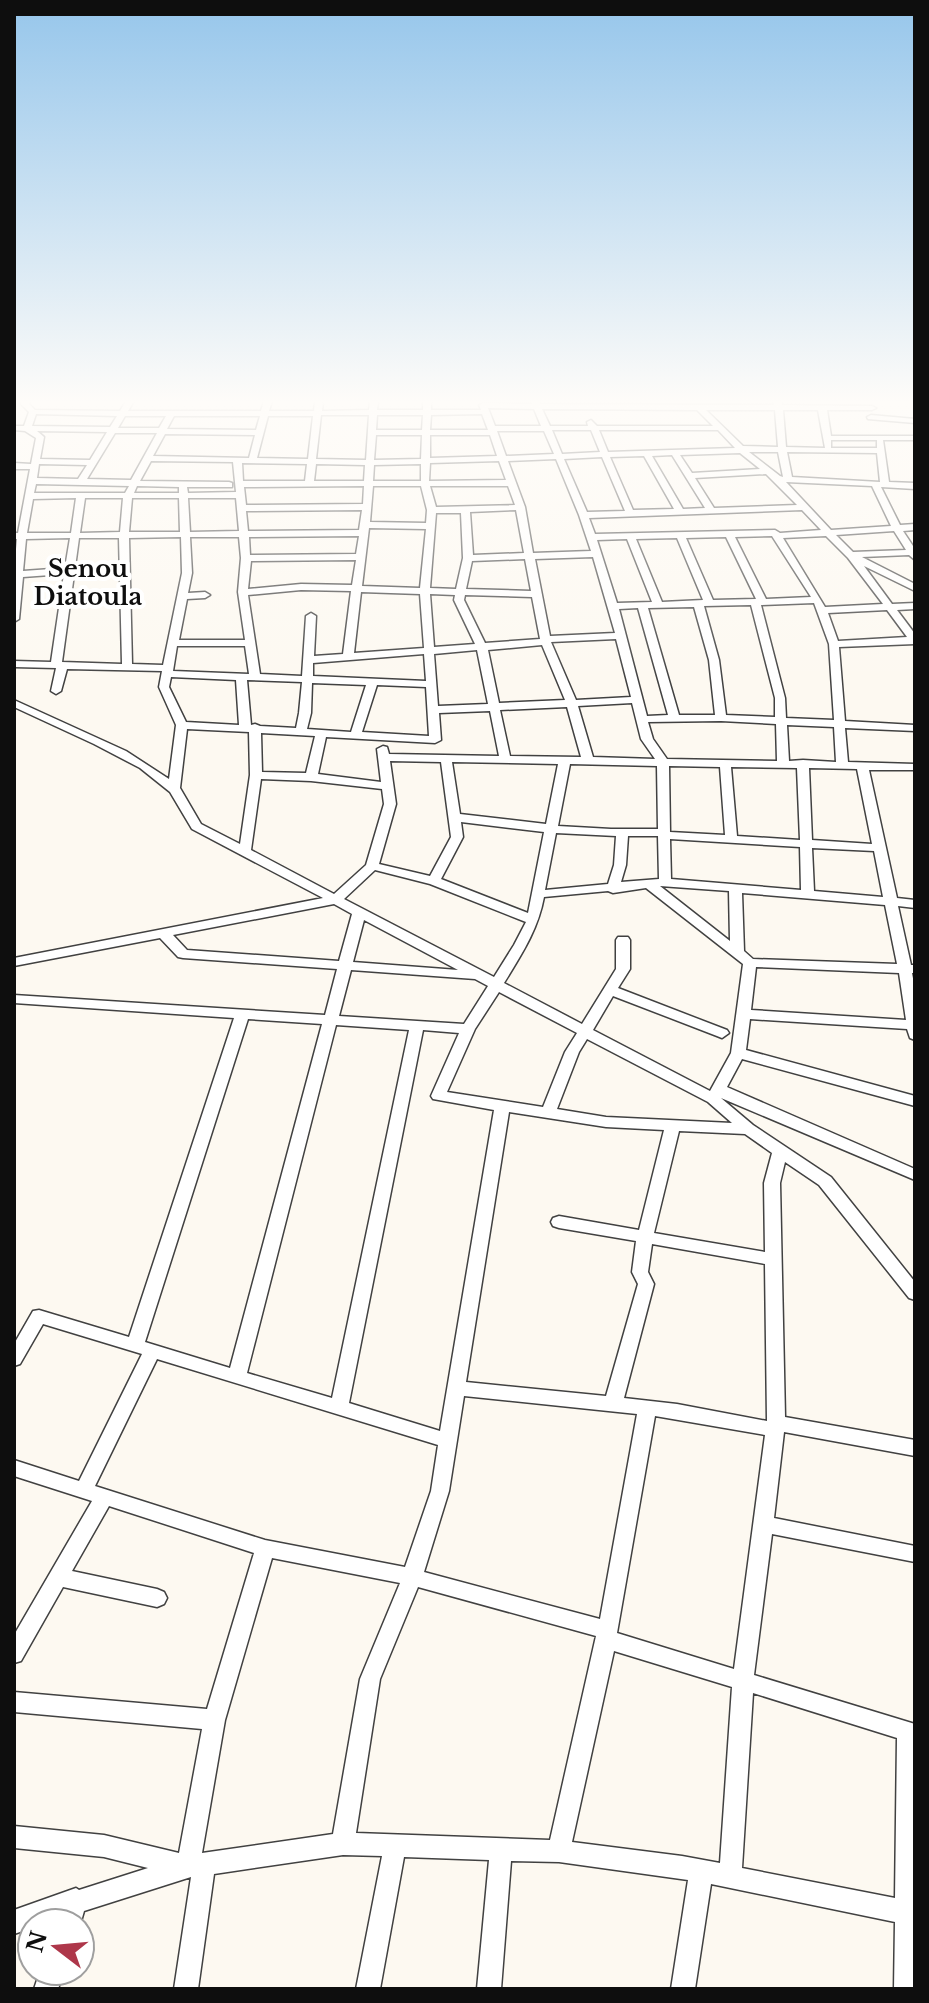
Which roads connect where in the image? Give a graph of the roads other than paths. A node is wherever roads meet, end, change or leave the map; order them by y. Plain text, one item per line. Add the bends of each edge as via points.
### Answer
1 (134, 494) edge
2 (184, 494) edge
3 (240, 494) edge
4 (368, 494) edge
5 (428, 494) edge
6 (516, 494) edge
7 (575, 494) edge
8 (622, 494) edge
9 (672, 494) edge
10 (701, 494) edge
11 (795, 494) edge
12 (884, 494) edge
13 (81, 495) junction
14 (128, 495) junction
15 (31, 496) joint
16 (367, 507) junction
17 (520, 507) junction
18 (805, 507) junction
19 (241, 508) junction
20 (322, 508) junction
21 (432, 510) junction
22 (465, 510) junction
23 (711, 510) junction
24 (680, 511) junction
25 (630, 513) junction
26 (584, 515) junction
27 (431, 526) junction
28 (915, 527) edge
29 (364, 529) junction
30 (897, 529) junction
31 (319, 533) junction
32 (244, 534) junction
33 (729, 534) junction
34 (124, 535) junction
35 (185, 535) junction
36 (680, 535) junction
37 (831, 535) junction
38 (18, 536) edge
39 (75, 536) junction
40 (630, 536) junction
41 (777, 536) junction
42 (592, 537) junction
43 (596, 554) junction
44 (914, 554) edge
45 (850, 555) junction
46 (529, 556) junction
47 (361, 557) junction
48 (246, 558) junction
49 (468, 558) junction
50 (70, 571) junction
51 (17, 577) edge
52 (912, 584) edge
53 (356, 588) junction
54 (425, 591) junction
55 (243, 592) junction
56 (460, 592) junction
57 (535, 594) junction
58 (205, 595) dead end
59 (183, 596) junction
60 (759, 602) junction
61 (704, 603) junction
62 (642, 605) junction
63 (658, 605) junction
64 (820, 605) junction
65 (613, 606) junction
66 (915, 606) edge
67 (892, 607) junction
68 (311, 616) dead end
69 (14, 619) edge
70 (620, 636) junction
71 (546, 640) junction
72 (915, 641) edge
73 (175, 643) junction
74 (250, 643) junction
75 (834, 644) junction
76 (482, 647) junction
77 (430, 651) junction
78 (348, 657) junction
79 (309, 660) junction
80 (14, 664) edge
81 (59, 665) junction
82 (127, 667) junction
83 (168, 671) junction
84 (241, 676) junction
85 (255, 677) junction
86 (308, 679) junction
87 (373, 681) junction
88 (432, 684) junction
89 (56, 691) dead end
90 (635, 700) junction
91 (14, 703) edge
92 (572, 704) junction
93 (495, 709) junction
94 (434, 710) junction
95 (674, 718) junction
96 (721, 718) junction
97 (642, 719) junction
98 (781, 722) junction
99 (182, 725) junction
100 (842, 726) junction
101 (250, 727) junction
102 (915, 728) edge
103 (301, 730) junction
104 (322, 732) junction
105 (356, 734) junction
106 (381, 736) junction
107 (384, 757) junction
108 (446, 758) junction
109 (505, 759) junction
110 (588, 760) junction
111 (663, 761) junction
112 (725, 762) junction
113 (564, 763) junction
114 (783, 763) junction
115 (803, 763) junction
116 (842, 764) junction
117 (862, 765) junction
118 (915, 767) edge
119 (256, 775) junction
120 (311, 777) junction
121 (388, 786) junction
122 (174, 788) junction
123 (454, 817) junction
124 (550, 830) junction
125 (664, 833) junction
126 (622, 834) junction
127 (731, 839) junction
128 (808, 844) junction
129 (878, 848) junction
130 (245, 849) junction
131 (372, 866) junction
132 (434, 881) junction
133 (665, 882) junction
134 (649, 884) junction
135 (735, 888) junction
136 (613, 889) junction
137 (539, 894) junction
138 (808, 895) junction
139 (335, 900) junction
140 (889, 902) junction
141 (915, 904) edge
142 (359, 912) junction
143 (533, 920) junction
144 (163, 933) junction
145 (623, 940) dead end
146 (743, 958) junction
147 (14, 962) edge
148 (345, 966) junction
149 (910, 969) edge
150 (479, 976) junction
151 (495, 984) junction
152 (610, 990) junction
153 (14, 999) edge
154 (242, 1014) junction
155 (743, 1014) junction
156 (331, 1020) junction
157 (417, 1025) junction
158 (914, 1028) edge
159 (468, 1029) junction
160 (584, 1031) junction
161 (722, 1033) dead end
162 (738, 1053) junction
163 (716, 1094) junction
164 (915, 1101) edge
165 (502, 1106) junction
166 (548, 1113) junction
167 (673, 1125) junction
168 (748, 1129) junction
169 (780, 1151) junction
170 (915, 1175) edge
171 (559, 1222) dead end
172 (645, 1237) junction
173 (773, 1259) junction
174 (915, 1294) edge
175 (21, 1335) edge
176 (144, 1348) junction
177 (14, 1359) edge
178 (237, 1376) junction
179 (457, 1388) junction
180 (613, 1405) junction
181 (339, 1407) junction
182 (647, 1408) junction
183 (775, 1426) junction
184 (448, 1441) junction
185 (915, 1448) edge
186 (14, 1468) edge
187 (84, 1490) junction
188 (104, 1497) junction
189 (763, 1524) junction
190 (265, 1548) junction
191 (915, 1554) edge
192 (58, 1577) junction
193 (412, 1577) junction
194 (157, 1598) dead end
195 (607, 1634) junction
196 (14, 1654) edge
197 (743, 1682) junction
198 (14, 1702) edge
199 (214, 1720) junction
200 (912, 1732) edge
201 (14, 1837) edge
202 (343, 1844) junction
203 (395, 1846) junction
204 (501, 1849) junction
205 (559, 1851) junction
206 (196, 1865) junction
207 (701, 1872) junction
208 (730, 1878) junction
209 (76, 1900) junction
210 (74, 1907) edge
211 (911, 1914) edge
212 (14, 1922) edge
213 (186, 1989) edge
214 (368, 1989) edge
215 (489, 1989) edge
216 (683, 1989) edge
217 (906, 1989) edge

1 - 14 street
2 - 35 street
3 - 19 street
4 - 16 street
5 - 21 street
6 - 17 street
7 - 26 street
8 - 25 street
9 - 24 street
10 - 23 street
11 - 18 street
12 - 30 street
13 - 14 street
13 - 15 street
13 - 39 street
14 - 34 street
15 - 38 street
16 - 20 street
16 - 29 street
17 - 22 street
17 - 46 street
18 - 23 street
18 - 37 street
19 - 20 street
19 - 32 street
20 - 31 street
21 - 22 street
21 - 27 street
22 - 49 street
23 - 24 street
24 - 25 street
25 - 26 street
26 - 42 street
27 - 29 street
27 - 54 street
28 - 30 street
29 - 31 street
29 - 47 street
30 - 37 street
30 - 44 street
31 - 32 street
32 - 35 street
32 - 48 street
33 - 36 street
33 - 41 street
33 - 60 street
34 - 35 street
34 - 39 street
34 - 82 street
35 - 59 street
36 - 40 street
36 - 61 street
37 - 41 street
37 - 45 street
38 - 39 street
38 - 51 street
39 - 50 street
40 - 42 street
40 - 63 street
41 - 64 street
42 - 43 street
43 - 46 street
43 - 65 street
44 - 45 street
45 - 52 street
45 - 67 street
46 - 49 street
46 - 57 street
47 - 48 street
47 - 53 street
48 - 55 street
49 - 56 street
50 - 51 street
50 - 81 street
51 - 69 street
53 - 54 street
53 - 55 street
53 - 78 street
54 - 56 street
54 - 77 street
55 - 74 street
56 - 57 street
56 - 76 street
57 - 71 street
58 - 59 street
59 - 73 street
60 - 61 street
60 - 64 street
60 - 98 street
61 - 63 street
61 - 96 street
62 - 63 street
62 - 65 street
62 - 95 street
64 - 67 street
64 - 75 street
65 - 70 street
66 - 67 street
67 - 72 street
68 - 79 street
70 - 71 street
70 - 90 street
71 - 76 street
71 - 92 street
72 - 75 street
73 - 74 street
73 - 83 street
74 - 85 street
75 - 100 street
76 - 77 street
76 - 93 street
77 - 78 street
77 - 88 street
78 - 79 street
79 - 86 street
80 - 81 street
81 - 82 street
81 - 89 street
82 - 83 street
83 - 84 street
83 - 99 street via 164,687
84 - 85 street
84 - 101 street
85 - 86 street
86 - 87 street
86 - 103 street
87 - 88 street
87 - 105 street
88 - 94 street
90 - 92 street
90 - 97 street
91 - 122 street
92 - 93 street
92 - 110 street
93 - 94 street
93 - 109 street
94 - 106 street via 435,740
95 - 96 street
95 - 97 street
96 - 98 street
97 - 111 street via 647,739
98 - 100 street
98 - 114 street
99 - 101 street
99 - 122 street
100 - 102 street
100 - 116 street
101 - 103 street
101 - 119 street
103 - 104 street
104 - 105 street
104 - 120 street
105 - 106 street
106 - 107 street
107 - 108 street
107 - 121 street
108 - 109 street
108 - 123 street
109 - 113 street
110 - 111 street
110 - 113 street
111 - 112 street
111 - 125 street
112 - 114 street
112 - 127 street
113 - 124 street
114 - 115 street
115 - 116 street
115 - 128 street
116 - 117 street
117 - 118 street
117 - 129 street
119 - 120 street
119 - 130 street
120 - 121 street
121 - 131 street via 390,804
122 - 130 street via 196,826
123 - 124 street
123 - 132 street via 457,837
124 - 126 street
124 - 137 street
125 - 126 street
125 - 127 street
125 - 133 street
126 - 136 street
127 - 128 street
128 - 129 street
128 - 138 street
129 - 140 street
130 - 139 street
131 - 132 street
131 - 139 street
132 - 143 street
133 - 134 street
133 - 135 street
134 - 136 street
134 - 146 street
135 - 138 street
135 - 146 street
136 - 137 street
137 - 143 street
138 - 140 street
139 - 142 street
139 - 144 street
140 - 141 street
140 - 149 street
142 - 148 street
142 - 150 street
143 - 151 street
144 - 147 street
144 - 148 street via 183,954
145 - 152 street via 623,969
146 - 149 street
146 - 155 street
148 - 150 street
148 - 156 street
149 - 158 street
150 - 151 street
151 - 159 street
151 - 160 street
152 - 160 street
152 - 161 street
153 - 154 street
154 - 156 street
154 - 176 street
155 - 158 street
155 - 162 street
156 - 157 street
156 - 178 street
157 - 159 street
157 - 181 street
159 - 165 street via 438,1096
160 - 163 street
160 - 166 street
162 - 163 street
162 - 164 street
163 - 168 street
163 - 170 street
165 - 166 street
165 - 179 street
166 - 167 street
167 - 168 street
167 - 172 street
168 - 169 street
169 - 173 street via 772,1183
169 - 174 street via 825,1181
171 - 172 street
172 - 173 street
172 - 180 street via 640,1272 646,1284
173 - 183 street
175 - 176 street via 39,1316
175 - 177 street
176 - 178 street
176 - 187 street
178 - 181 street
179 - 180 street
179 - 184 street
180 - 182 street
181 - 184 street
182 - 183 street
182 - 195 street
183 - 185 street
183 - 189 street
184 - 193 street via 440,1491
186 - 187 street
187 - 188 street
188 - 190 street
188 - 192 street
189 - 191 street
189 - 197 street
190 - 193 street
190 - 199 street
192 - 194 street
192 - 196 street
193 - 195 street
193 - 202 street via 370,1679
195 - 197 street
195 - 205 street
197 - 200 street
197 - 208 street
198 - 199 street
199 - 206 street
200 - 211 street
201 - 206 street via 104,1846
202 - 203 street
202 - 206 street
203 - 204 street
203 - 214 street
204 - 205 street
204 - 215 street
205 - 207 street
206 - 209 street
206 - 213 street
207 - 208 street
207 - 216 street
208 - 211 street
209 - 210 street
209 - 212 street
211 - 217 street

